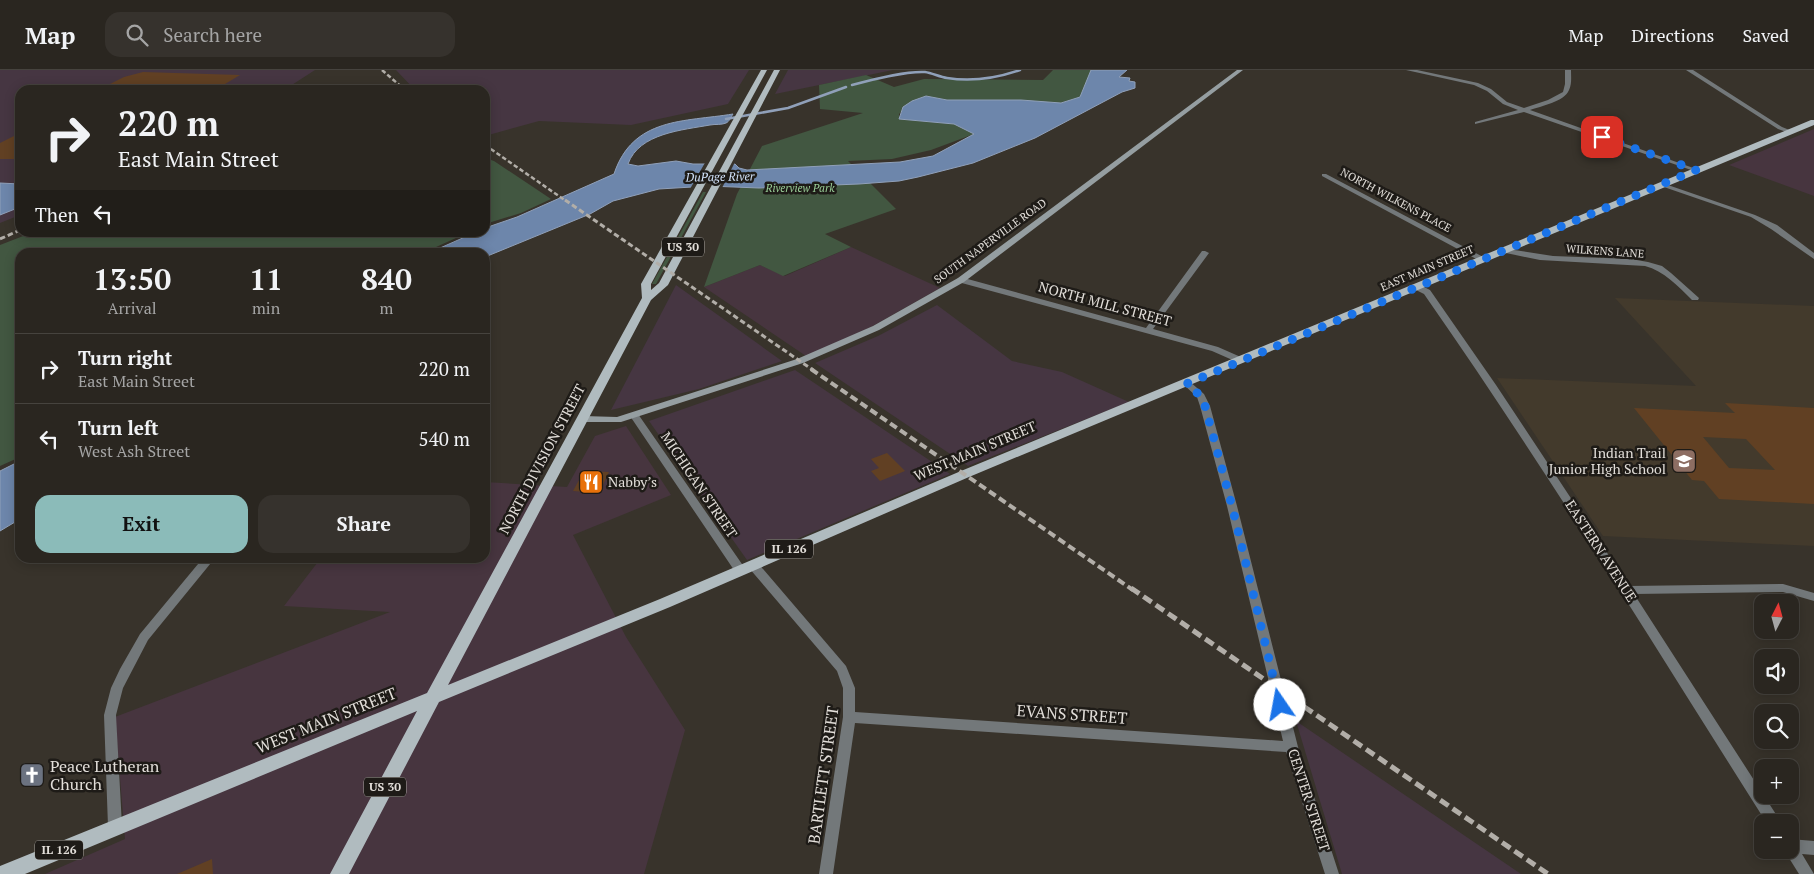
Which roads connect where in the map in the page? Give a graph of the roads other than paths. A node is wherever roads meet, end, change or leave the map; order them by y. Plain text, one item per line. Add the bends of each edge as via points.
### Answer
1 (764, 70) edge
2 (777, 70) edge
3 (1240, 70) edge
4 (1409, 70) edge
5 (1568, 70) edge
6 (1688, 70) edge
7 (1522, 109) junction
8 (1814, 122) edge
9 (1477, 123) dead end
10 (1789, 131) junction
11 (1696, 170) junction
12 (1324, 175) dead end
13 (1663, 185) junction
14 (1504, 250) junction
15 (1205, 253) dead end
16 (1814, 257) edge
17 (1483, 259) junction
18 (961, 280) junction
19 (1417, 287) junction
20 (647, 298) junction
21 (1695, 298) dead end
22 (1148, 330) junction
23 (1240, 360) junction
24 (1186, 384) junction
25 (635, 416) junction
26 (583, 419) junction
27 (1050, 439) joint
28 (204, 563) edge
29 (747, 567) junction
30 (1626, 590) junction
31 (1814, 597) edge
32 (430, 700) junction
33 (849, 717) junction
34 (1291, 747) junction
35 (1769, 814) edge
36 (115, 826) junction
37 (1799, 847) edge
38 (1814, 848) edge
39 (1798, 859) edge
40 (3, 874) edge
41 (339, 874) edge
42 (826, 874) edge
43 (1332, 874) edge
44 (1807, 874) edge

1 - 20 main road, NORTH DIVISION STREET / US 30 via 646,284
2 - 20 main road, NORTH DIVISION STREET / US 30 via 663,285
3 - 18 main road, SOUTH NAPERVILLE ROAD
4 - 7 street via 1476,84 1499,100
5 - 7 street via 1568,87 1563,95
6 - 10 street
7 - 9 street
7 - 11 street
8 - 10 main road, EAST MAIN STREET
10 - 11 main road, EAST MAIN STREET
11 - 13 main road, EAST MAIN STREET
12 - 17 street, NORTH WILKENS PLACE
13 - 14 main road, EAST MAIN STREET
13 - 16 street via 1774,226
14 - 17 main road, EAST MAIN STREET
14 - 21 street, WILKENS LANE via 1542,258 1628,261 1651,265 1664,271
15 - 22 street
17 - 19 main road, EAST MAIN STREET
18 - 22 street, NORTH MILL STREET
18 - 25 main road, SOUTH NAPERVILLE ROAD via 912,309 826,350
19 - 23 main road, EAST MAIN STREET
19 - 30 street, EASTERN AVENUE via 1427,292 1484,373
20 - 26 main road, NORTH DIVISION STREET / US 30
22 - 23 street, NORTH MILL STREET
23 - 24 main road, EAST MAIN STREET
24 - 27 main road, EAST MAIN STREET
24 - 34 street, CENTER STREET via 1201,396 1205,406
25 - 26 main road, SOUTH NAPERVILLE ROAD via 618,420
25 - 29 street, MICHIGAN STREET
26 - 32 main road, NORTH DIVISION STREET / US 30
27 - 29 main road, WEST MAIN STREET / IL 126
28 - 36 street via 144,637 117,688 110,715
29 - 32 main road, WEST MAIN STREET / IL 126
29 - 33 street, BARTLETT STREET via 842,669 849,688
30 - 31 street via 1783,588
30 - 35 street, EASTERN AVENUE
32 - 36 main road, WEST MAIN STREET
32 - 41 main road, NORTH DIVISION STREET / US 30
33 - 34 street, EVANS STREET
33 - 42 street, BARTLETT STREET
34 - 43 street, CENTER STREET
36 - 40 main road, WEST MAIN STREET / IL 126
37 - 38 street
39 - 44 street

